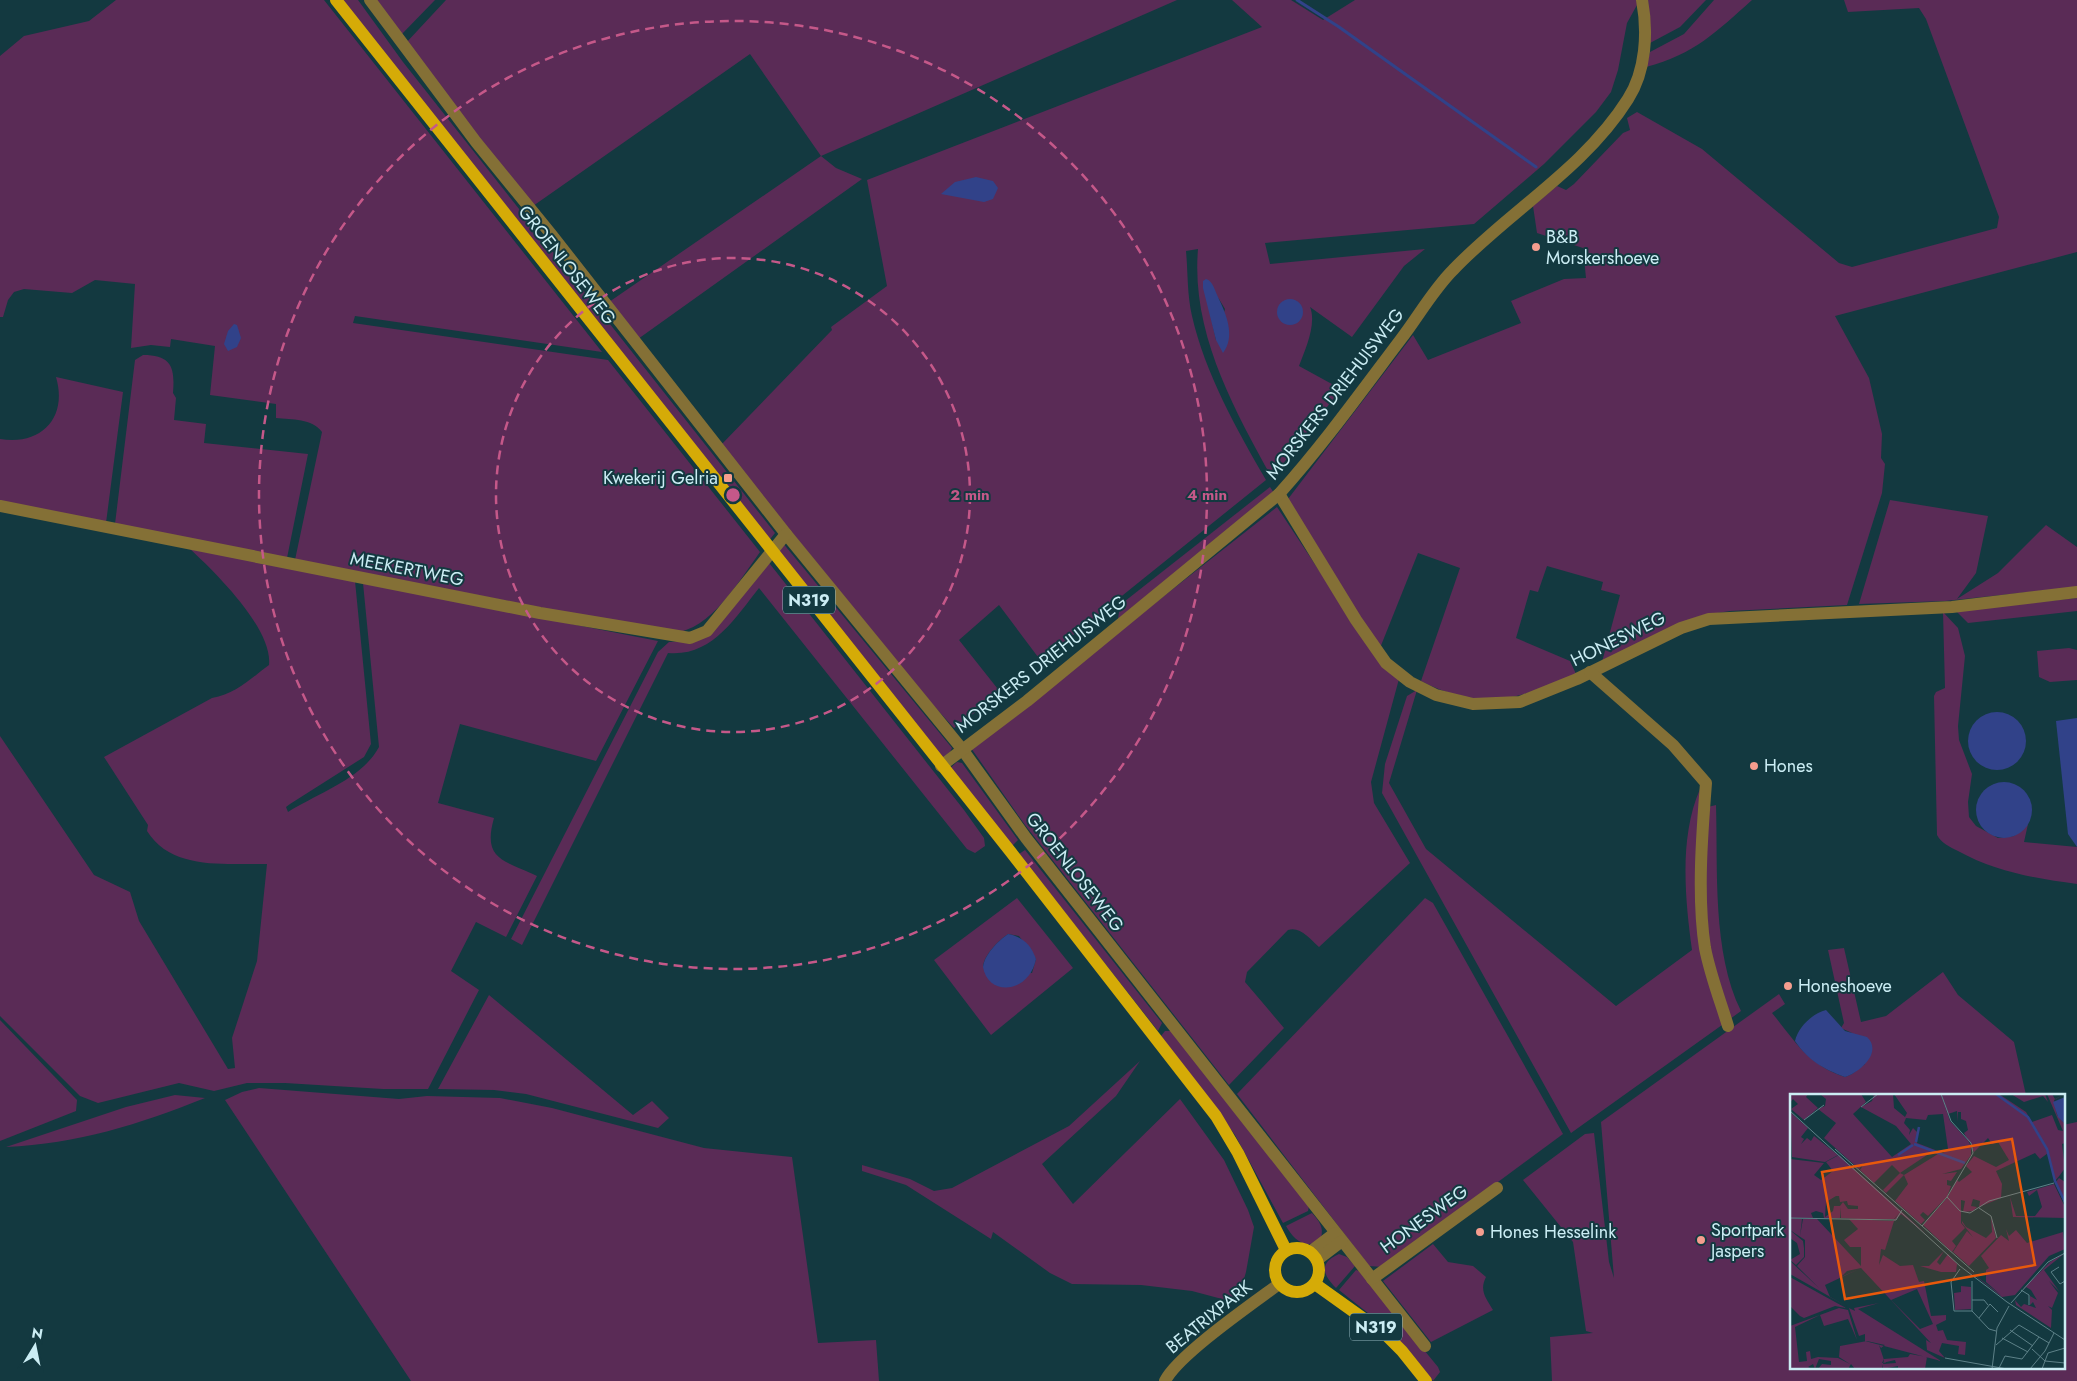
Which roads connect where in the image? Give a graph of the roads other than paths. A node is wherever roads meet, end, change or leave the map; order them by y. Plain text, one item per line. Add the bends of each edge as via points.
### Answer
1 (336, 0) edge
2 (370, 0) edge
3 (1642, 0) edge
4 (1279, 494) junction
5 (0, 506) edge
6 (786, 534) junction
7 (771, 552) junction
8 (2077, 592) edge
9 (1590, 672) junction
10 (962, 749) junction
11 (940, 766) junction
12 (1728, 1026) dead end
13 (1498, 1188) dead end
14 (1339, 1237) junction
15 (1286, 1250) junction
16 (1314, 1256) junction
17 (1372, 1279) junction
18 (1279, 1284) junction
19 (1315, 1284) junction
20 (1425, 1346) dead end
21 (1165, 1381) edge
22 (1426, 1381) edge

1 - 7 main road, GROENLOSEWEG / N319
2 - 6 street, GROENLOSEWEG via 476,142
3 - 4 street, MORSKERS DRIEHUISWEG via 1644,52 1630,97 1617,116 1587,151 1452,270 1315,454
4 - 9 street, HONESWEG via 1370,642 1386,662 1421,688 1452,700 1501,704 1520,702
4 - 10 street, MORSKERS DRIEHUISWEG via 1027,701
5 - 7 street, MEEKERTWEG via 540,613 690,638 707,631
6 - 7 street
6 - 10 street, GROENLOSEWEG
7 - 11 main road, GROENLOSEWEG / N319
8 - 9 street, HONESWEG via 1952,607 1709,618
9 - 12 street via 1673,746 1706,782 1702,831 1705,948
10 - 11 street, MORSKERS DRIEHUISWEG
10 - 14 street, GROENLOSEWEG via 1026,838
11 - 15 main road, GROENLOSEWEG / N319 via 1216,1116
13 - 17 street, HONESWEG
14 - 16 street
14 - 17 street, GROENLOSEWEG
15 - 16 main road via 1299,1248
15 - 18 main road via 1274,1268
16 - 19 main road via 1319,1270
17 - 20 street, GROENLOSEWEG
18 - 19 main road via 1294,1293 1306,1291
18 - 21 street, BEATRIXPARK via 1184,1359
19 - 22 main road, N319 via 1385,1334

